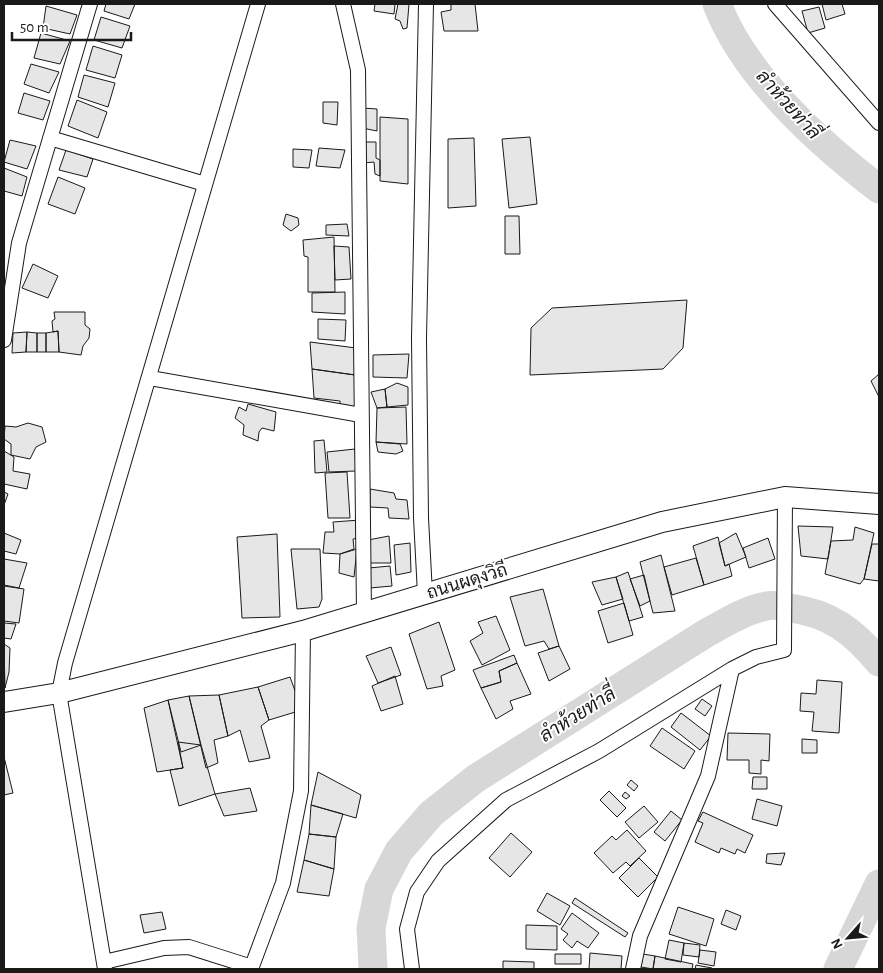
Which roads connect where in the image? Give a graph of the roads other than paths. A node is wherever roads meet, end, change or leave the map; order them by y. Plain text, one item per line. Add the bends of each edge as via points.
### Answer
1 (90, 4) edge
2 (258, 4) edge
3 (344, 4) edge
4 (426, 4) edge
5 (775, 4) edge
6 (879, 123) edge
7 (50, 138) junction
8 (205, 184) junction
9 (4, 340) edge
10 (150, 378) junction
11 (361, 415) junction
12 (785, 497) junction
13 (879, 504) edge
14 (425, 594) junction
15 (364, 613) junction
16 (303, 631) junction
17 (732, 669) junction
18 (59, 693) junction
19 (4, 702) edge
20 (4, 714) edge
21 (105, 966) edge
22 (252, 968) edge
23 (412, 969) edge
24 (633, 969) edge

1 - 7 street
2 - 8 street
3 - 11 street via 358,70
4 - 14 street via 419,338
5 - 6 street
7 - 8 street
7 - 9 street via 19,243
8 - 10 street
10 - 11 street
10 - 18 street via 65,663
11 - 15 street
12 - 13 main road, ถนนผดุงวิถี
12 - 14 main road, ถนนผดุงวิถี via 662,522
12 - 17 street via 784,650 756,657
14 - 15 main road, ถนนผดุงวิถี
15 - 16 main road, ถนนผดุงวิถี
16 - 18 main road, ถนนผดุงวิถี
16 - 22 street via 301,791 283,884
17 - 23 street via 599,751 506,800 438,861 418,892 407,929
17 - 24 street via 708,776 640,936
18 - 19 main road
18 - 20 main road
18 - 21 street
21 - 22 street via 164,948 189,947

